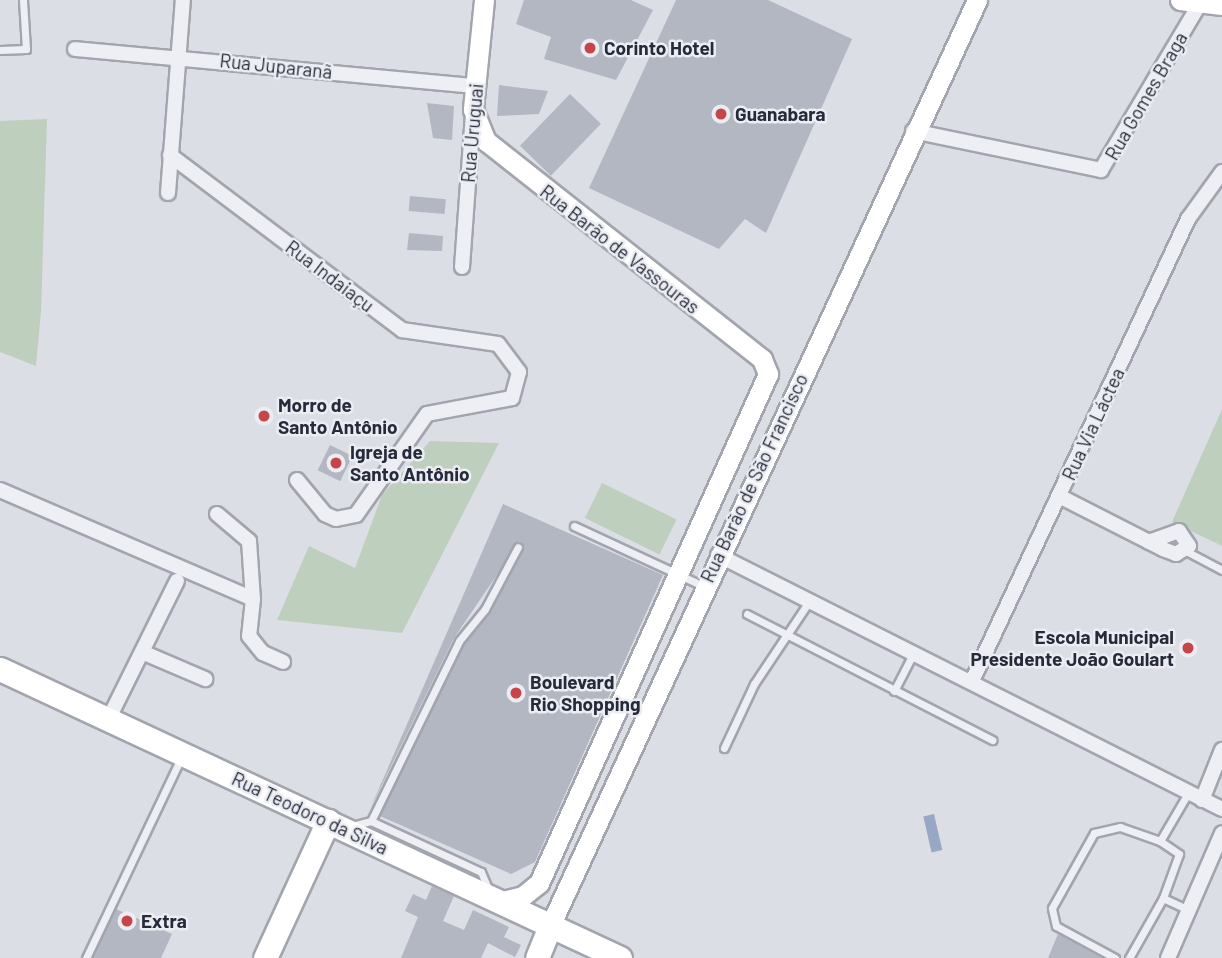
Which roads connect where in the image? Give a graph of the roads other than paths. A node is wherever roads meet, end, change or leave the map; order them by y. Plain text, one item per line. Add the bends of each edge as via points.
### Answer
1 (23, 0) edge
2 (183, 0) edge
3 (484, 0) edge
4 (977, 0) edge
5 (1180, 0) edge
6 (1201, 1) edge
7 (1222, 5) edge
8 (75, 49) dead end
9 (0, 50) edge
10 (178, 57) junction
11 (476, 86) junction
12 (473, 109) junction
13 (913, 131) junction
14 (170, 155) junction
15 (1222, 172) edge
16 (168, 194) dead end
17 (462, 267) dead end
18 (806, 365) junction
19 (766, 376) junction
20 (791, 396) junction
21 (297, 480) dead end
22 (0, 491) edge
23 (1059, 496) junction
24 (708, 512) junction
25 (218, 514) dead end
26 (574, 526) dead end
27 (1149, 542) junction
28 (518, 547) dead end
29 (1186, 551) junction
30 (719, 555) junction
31 (1222, 570) edge
32 (680, 575) junction
33 (177, 581) dead end
34 (704, 586) junction
35 (253, 599) junction
36 (808, 603) junction
37 (747, 614) dead end
38 (786, 637) junction
39 (142, 652) junction
40 (913, 653) junction
41 (284, 662) dead end
42 (0, 668) edge
43 (205, 679) dead end
44 (972, 681) junction
45 (894, 691) junction
46 (109, 718) junction
47 (992, 740) dead end
48 (724, 747) dead end
49 (1222, 750) edge
50 (184, 753) junction
51 (1195, 797) junction
52 (1222, 810) edge
53 (370, 821) junction
54 (337, 825) junction
55 (392, 831) junction
56 (1222, 833) edge
57 (1160, 841) junction
58 (411, 860) junction
59 (1163, 898) junction
60 (495, 900) junction
61 (1189, 909) junction
62 (550, 926) junction
63 (86, 958) edge
64 (265, 958) edge
65 (537, 958) edge
66 (620, 958) edge
67 (1115, 958) edge
68 (1129, 958) edge
69 (1168, 958) edge

1 - 9 lane via 26,49
2 - 10 street
3 - 11 street, Rua Uruguai
4 - 13 street, Rua Barão de São Francisco
5 - 6 street
6 - 7 street
6 - 13 street, Rua Gomes Braga via 1101,170
8 - 10 street, Rua Juparanã
10 - 11 street, Rua Juparanã
10 - 14 street
11 - 12 street, Rua Uruguai
12 - 17 street, Rua Uruguai
12 - 19 street, Rua Barão de Vassouras via 479,131 496,151
13 - 18 street, Rua Barão de São Francisco
14 - 16 street
14 - 21 street, Rua Indaiaçu via 402,330 479,339 508,352 519,372 512,398 427,414 356,515 336,519 325,514
15 - 23 street, Rua Via Láctea via 1188,219
18 - 19 street
18 - 20 street, Rua Barão de São Francisco
19 - 20 street, Rua Barão de Vassouras
19 - 24 street, Rua Barão de São Francisco
20 - 30 street, Rua Barão de São Francisco
22 - 35 street via 135,553 156,556
23 - 27 street
23 - 44 street, Rua Via Láctea
24 - 30 street via 705,547
24 - 32 street, Rua Barão de São Francisco
25 - 35 street via 249,541
26 - 32 lane
27 - 29 street via 1176,554
27 - 29 street via 1179,531 1189,540
28 - 53 lane via 485,609 459,641
29 - 31 lane
30 - 34 street, Rua Barão de São Francisco
30 - 36 street
32 - 34 lane
32 - 60 street, Rua Barão de São Francisco via 539,883 523,896
33 - 39 street
34 - 62 street, Rua Barão de São Francisco
35 - 41 street via 249,636 263,653
36 - 38 lane
36 - 40 street
37 - 38 lane
38 - 45 lane
38 - 48 lane via 754,684
39 - 43 street
39 - 46 street
40 - 44 street
40 - 45 lane
42 - 46 main road, Rua Teodoro da Silva
44 - 51 street
45 - 47 lane
46 - 50 main road, Rua Teodoro da Silva
49 - 51 street
50 - 54 main road, Rua Teodoro da Silva
50 - 63 lane
51 - 52 street
51 - 57 lane
53 - 54 lane
53 - 55 lane
54 - 58 main road, Rua Teodoro da Silva
54 - 64 main road
55 - 58 lane
55 - 60 lane via 486,876
56 - 61 street
57 - 59 lane via 1179,854
57 - 67 lane via 1120,827 1094,833 1052,908 1056,926
58 - 60 main road, Rua Teodoro da Silva
59 - 61 lane
59 - 68 lane
60 - 62 main road, Rua Teodoro da Silva
61 - 69 street
62 - 65 main road, Rua Barão de São Francisco
62 - 66 main road, Rua Teodoro da Silva

